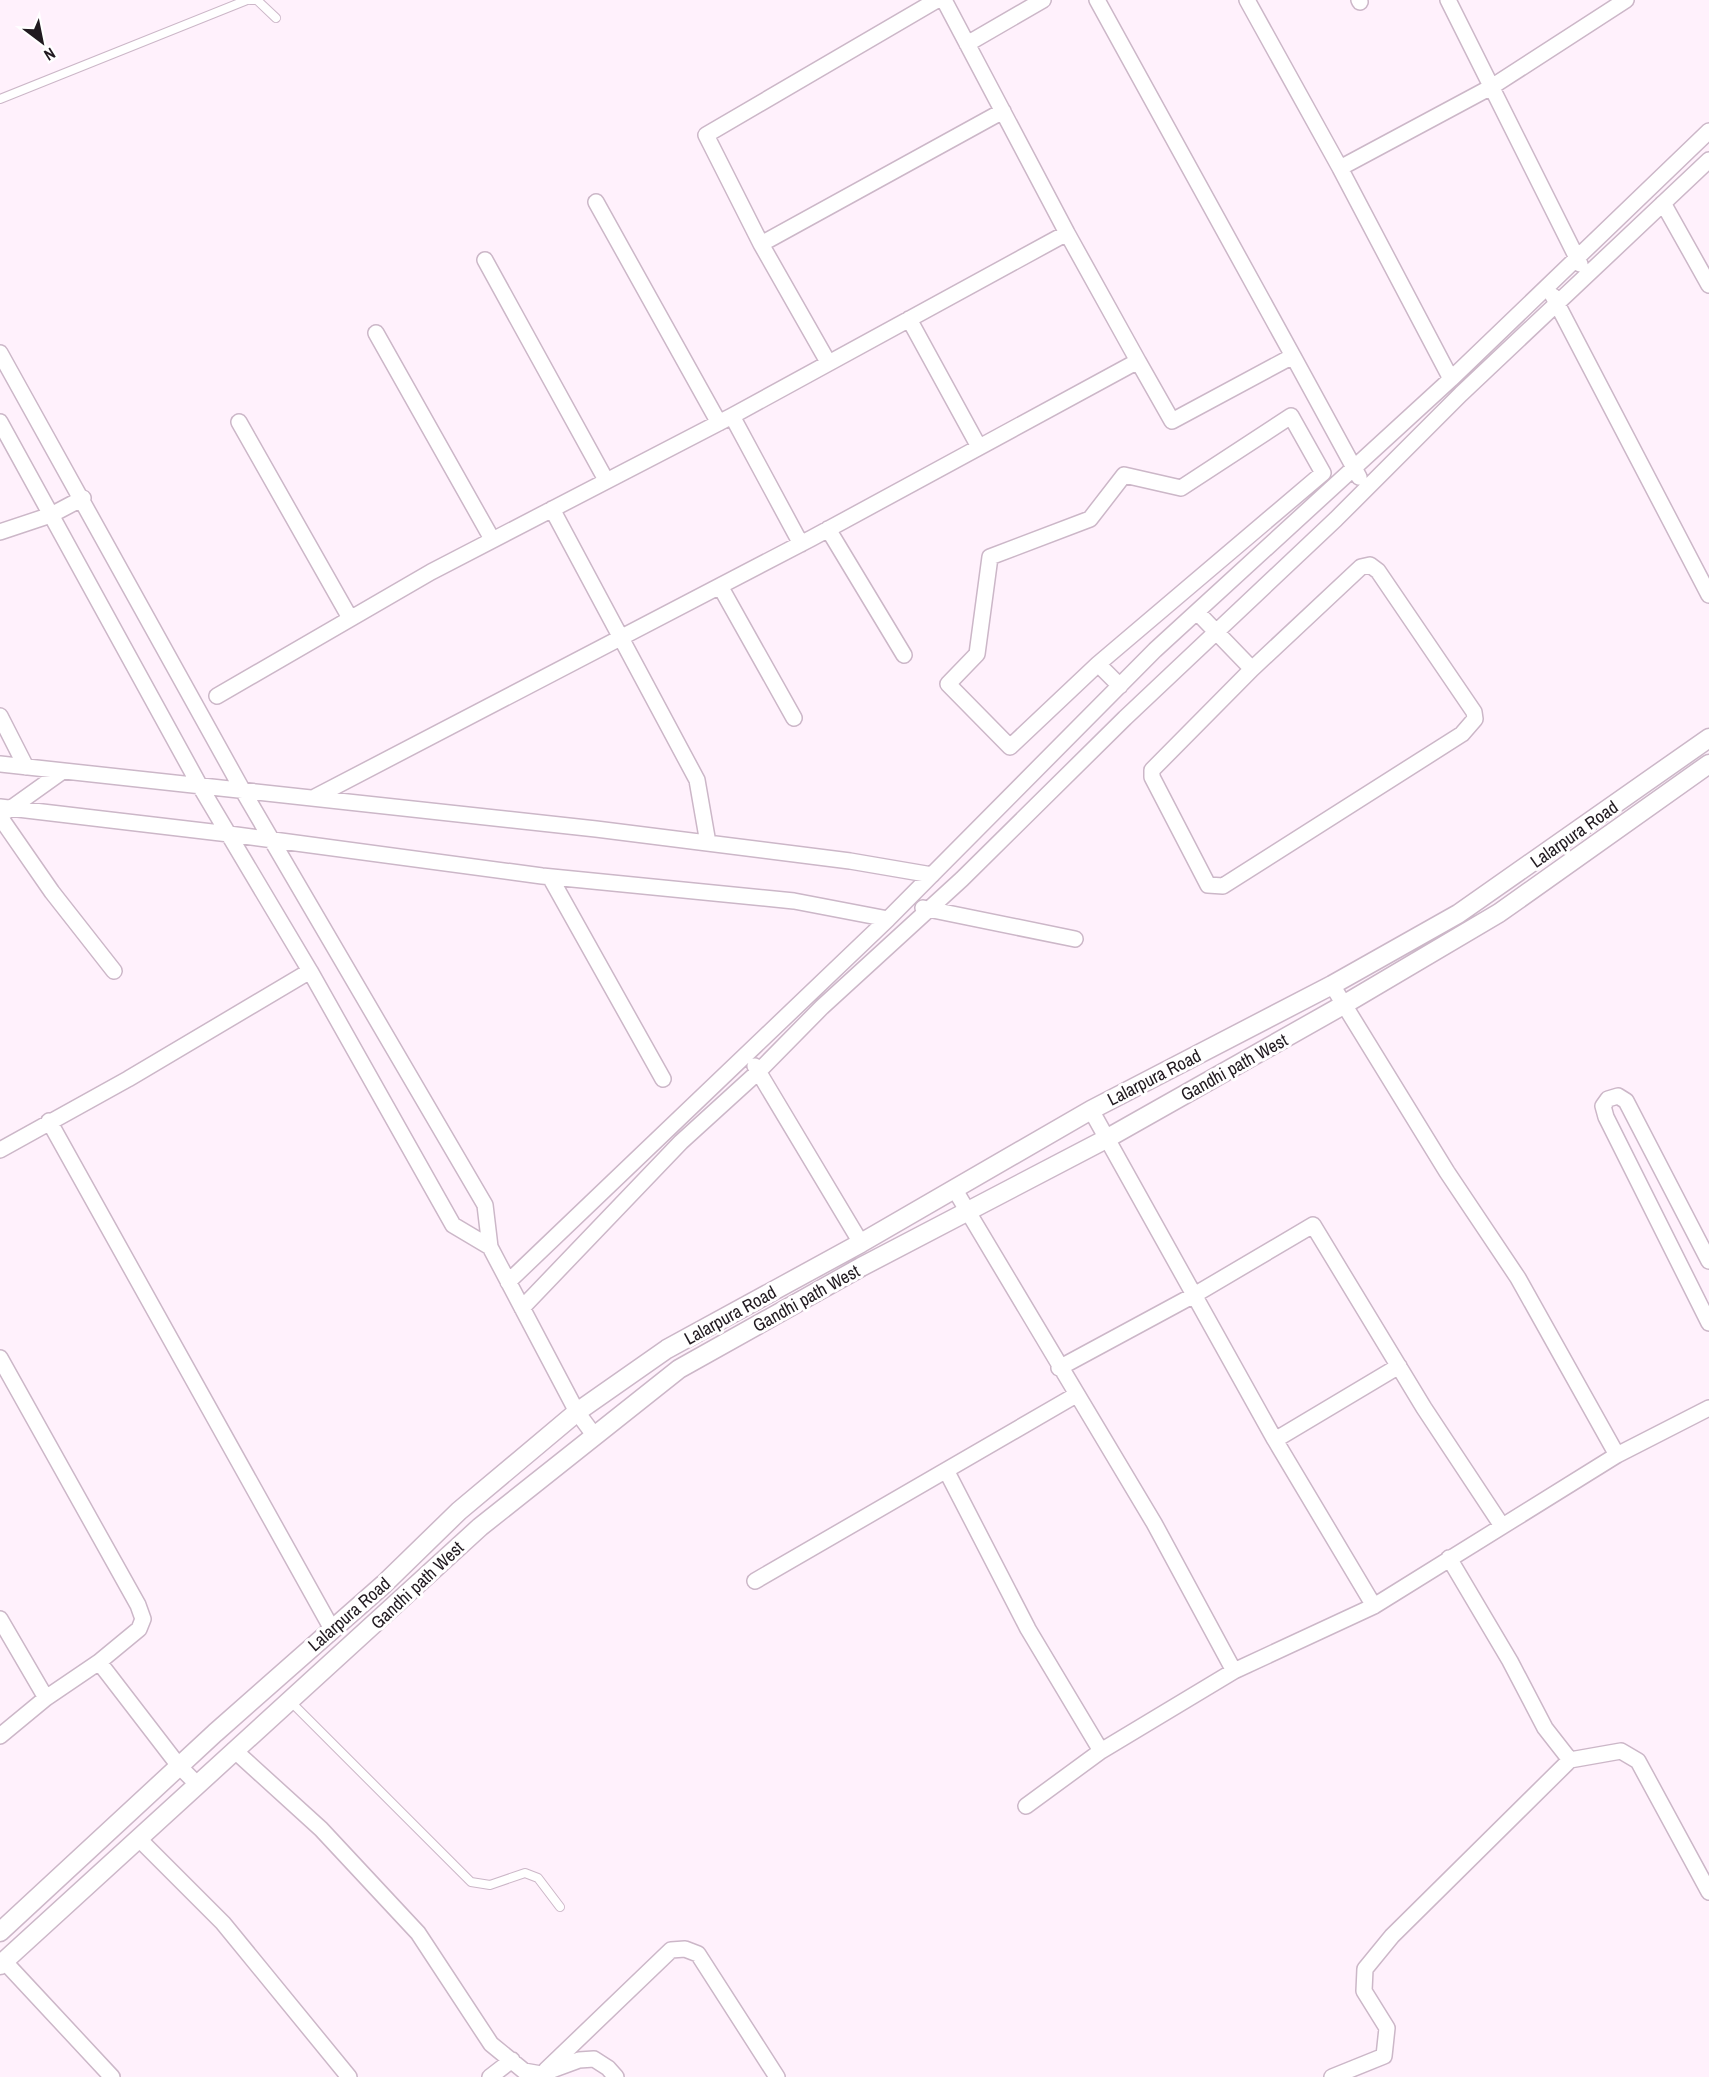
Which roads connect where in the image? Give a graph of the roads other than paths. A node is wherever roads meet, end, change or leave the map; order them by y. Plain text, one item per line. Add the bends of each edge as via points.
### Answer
1 (249, 0) edge
2 (937, 0) edge
3 (944, 0) edge
4 (1043, 0) edge
5 (1097, 0) edge
6 (1247, 0) edge
7 (1448, 0) edge
8 (1626, 0) edge
9 (276, 18) dead end
10 (967, 45) junction
11 (1493, 86) junction
12 (0, 99) edge
13 (1003, 111) junction
14 (1709, 130) edge
15 (1709, 160) edge
16 (1340, 168) junction
17 (596, 202) dead end
18 (1663, 202) junction
19 (1067, 233) junction
20 (761, 244) junction
21 (1577, 257) junction
22 (485, 260) dead end
23 (1585, 276) junction
24 (1709, 285) edge
25 (1547, 286) junction
26 (1558, 305) junction
27 (909, 319) junction
28 (376, 333) dead end
29 (0, 353) edge
30 (1293, 356) junction
31 (828, 362) junction
32 (1138, 362) junction
33 (1450, 379) junction
34 (726, 419) junction
35 (0, 422) edge
36 (239, 422) dead end
37 (979, 447) junction
38 (1354, 469) junction
39 (606, 480) junction
40 (1367, 488) junction
41 (83, 498) junction
42 (552, 509) junction
43 (51, 515) junction
44 (828, 529) junction
45 (0, 532) edge
46 (492, 539) junction
47 (801, 544) junction
48 (720, 586) junction
49 (1709, 595) edge
50 (1197, 612) junction
51 (350, 618) junction
52 (1216, 632) junction
53 (621, 638) junction
54 (904, 655) dead end
55 (1098, 664) junction
56 (1252, 669) junction
57 (1132, 674) junction
58 (1120, 686) junction
59 (1152, 693) junction
60 (217, 696) dead end
61 (0, 716) edge
62 (794, 718) dead end
63 (1709, 738) edge
64 (0, 764) edge
65 (1709, 764) edge
66 (26, 767) junction
67 (63, 771) junction
68 (1028, 778) junction
69 (201, 788) junction
70 (243, 791) junction
71 (1047, 795) junction
72 (315, 797) junction
73 (3, 812) edge
74 (229, 834) junction
75 (273, 840) junction
76 (708, 843) junction
77 (932, 875) junction
78 (550, 877) junction
79 (903, 905) junction
80 (928, 909) junction
81 (888, 919) junction
82 (1075, 939) dead end
83 (114, 971) dead end
84 (310, 971) junction
85 (1332, 985) junction
86 (1345, 1004) junction
87 (747, 1053) junction
88 (758, 1072) junction
89 (663, 1079) dead end
90 (1091, 1110) junction
91 (50, 1121) junction
92 (1106, 1139) junction
93 (0, 1150) edge
94 (955, 1190) junction
95 (967, 1212) junction
96 (861, 1243) junction
97 (490, 1247) junction
98 (1709, 1261) edge
99 (508, 1282) junction
100 (1196, 1294) junction
101 (522, 1308) junction
102 (1709, 1323) edge
103 (0, 1358) edge
104 (1400, 1366) junction
105 (1059, 1368) junction
106 (1076, 1395) junction
107 (1709, 1408) edge
108 (577, 1412) junction
109 (594, 1435) junction
110 (1275, 1440) junction
111 (1617, 1455) junction
112 (947, 1472) junction
113 (1502, 1526) junction
114 (1449, 1558) junction
115 (755, 1581) dead end
116 (1374, 1606) junction
117 (0, 1619) edge
118 (332, 1629) junction
119 (99, 1662) junction
120 (1233, 1671) junction
121 (46, 1698) junction
122 (289, 1700) junction
123 (0, 1736) edge
124 (234, 1750) junction
125 (1101, 1751) junction
126 (1570, 1760) junction
127 (179, 1766) junction
128 (197, 1784) junction
129 (1026, 1806) dead end
130 (139, 1839) junction
131 (1709, 1892) edge
132 (560, 1907) dead end
133 (0, 1932) edge
134 (2, 1963) edge
135 (512, 2060) junction
136 (541, 2074) junction
137 (112, 2077) edge
138 (349, 2077) edge
139 (490, 2077) edge
140 (615, 2077) edge
141 (777, 2077) edge
142 (1332, 2077) edge

1 - 9 lane via 257,0
1 - 12 lane
2 - 20 street via 706,135
3 - 10 street
4 - 10 street
5 - 30 street
6 - 16 street
7 - 11 street
8 - 11 street
10 - 13 street
11 - 16 street
11 - 21 street
13 - 19 street
13 - 20 street
14 - 21 street
15 - 18 street
16 - 33 street
17 - 34 street
18 - 23 street
18 - 24 street
19 - 27 street
19 - 32 street
20 - 31 street
21 - 23 street
21 - 25 street
22 - 39 street
23 - 26 street
25 - 26 street
25 - 33 street
26 - 40 street
26 - 49 street
27 - 31 street
27 - 37 street
28 - 46 street
29 - 41 street
30 - 32 street via 1172,421
30 - 38 street
31 - 34 street
32 - 37 street
33 - 38 street
34 - 39 street
34 - 47 street
35 - 43 street
36 - 51 street
37 - 44 street
38 - 40 street
38 - 50 street
39 - 42 street
40 - 52 street
41 - 43 street
41 - 70 street
42 - 46 street
42 - 53 street
43 - 45 street
43 - 69 street
44 - 47 street
44 - 54 street
46 - 51 street
47 - 48 street
48 - 53 street
48 - 62 street
50 - 52 street
50 - 57 street
51 - 60 street
52 - 56 street
52 - 59 street
53 - 72 street
53 - 76 street via 697,780
55 - 55 street via 1010,747 948,684 977,654 990,557 1090,519 1124,475 1181,488 1291,416 1323,473
55 - 58 street
56 - 56 street via 1361,567 1370,565 1378,571 1474,712 1475,719 1462,734 1216,888 1208,885 1190,854 1152,770
57 - 58 street
57 - 59 street
58 - 68 street
59 - 71 street
61 - 66 street
63 - 85 street, Lalarpura Road via 1458,914
64 - 66 street
65 - 86 street, Gandhi path West via 1499,913
66 - 67 street
67 - 69 street
67 - 73 street
68 - 71 street
68 - 77 street
69 - 70 street
69 - 74 street
70 - 72 street
70 - 75 street
71 - 80 street
72 - 76 street
73 - 74 street
73 - 83 street via 52,892
74 - 75 street
74 - 84 street
75 - 78 street
75 - 97 street via 485,1205
76 - 77 street
77 - 79 street
78 - 81 street via 794,901
78 - 89 street
79 - 80 street
79 - 81 street
80 - 82 street
80 - 88 street via 822,1006
81 - 87 street
84 - 91 street
84 - 97 street via 453,1225
85 - 86 street
85 - 90 street, Lalarpura Road
86 - 92 street, Gandhi path West
86 - 111 street via 1518,1278
87 - 88 street
87 - 99 street
88 - 96 street
88 - 101 street via 681,1142
90 - 92 street
90 - 94 street, Lalarpura Road
91 - 93 street
91 - 118 street
92 - 95 street, Gandhi path West
92 - 100 street
94 - 95 street
94 - 96 street, Lalarpura Road
95 - 105 street
95 - 109 street, Gandhi path West via 679,1369
96 - 108 street, Lalarpura Road via 667,1349
97 - 99 street
98 - 102 street via 1626,1101 1618,1096 1608,1100 1603,1106 1606,1117
99 - 101 street
100 - 104 street via 1313,1225
100 - 105 street
100 - 110 street
101 - 108 street
103 - 119 street via 138,1605 142,1619 139,1629
104 - 110 street
104 - 113 street
105 - 106 street
106 - 112 street
106 - 120 street via 1154,1523
107 - 111 street
108 - 109 street
108 - 118 street, Lalarpura Road via 459,1511
109 - 122 street, Gandhi path West via 480,1527
110 - 116 street
111 - 113 street
112 - 115 street
112 - 125 street via 1028,1629
113 - 114 street
114 - 116 street
114 - 126 street via 1545,1728
116 - 120 street
117 - 121 street
118 - 127 street, Lalarpura Road
119 - 121 street
119 - 127 street
120 - 125 street
121 - 123 street
122 - 124 street, Gandhi path West
122 - 132 lane via 471,1882 490,1885 525,1873 538,1878
124 - 128 street, Gandhi path West
124 - 135 street via 321,1829 418,1933 491,2044
125 - 129 street
126 - 131 street via 1621,1751 1638,1761
126 - 142 street via 1392,1936 1365,1969 1364,1991 1387,2028 1384,2056
127 - 128 street
127 - 133 street, Lalarpura Road
128 - 130 street, Gandhi path West
130 - 134 street, Gandhi path West
130 - 138 street via 223,1923
134 - 137 street
135 - 136 street via 524,2071
135 - 139 street
136 - 140 street via 579,2060 594,2059
136 - 141 street via 670,1950 685,1949 698,1954

